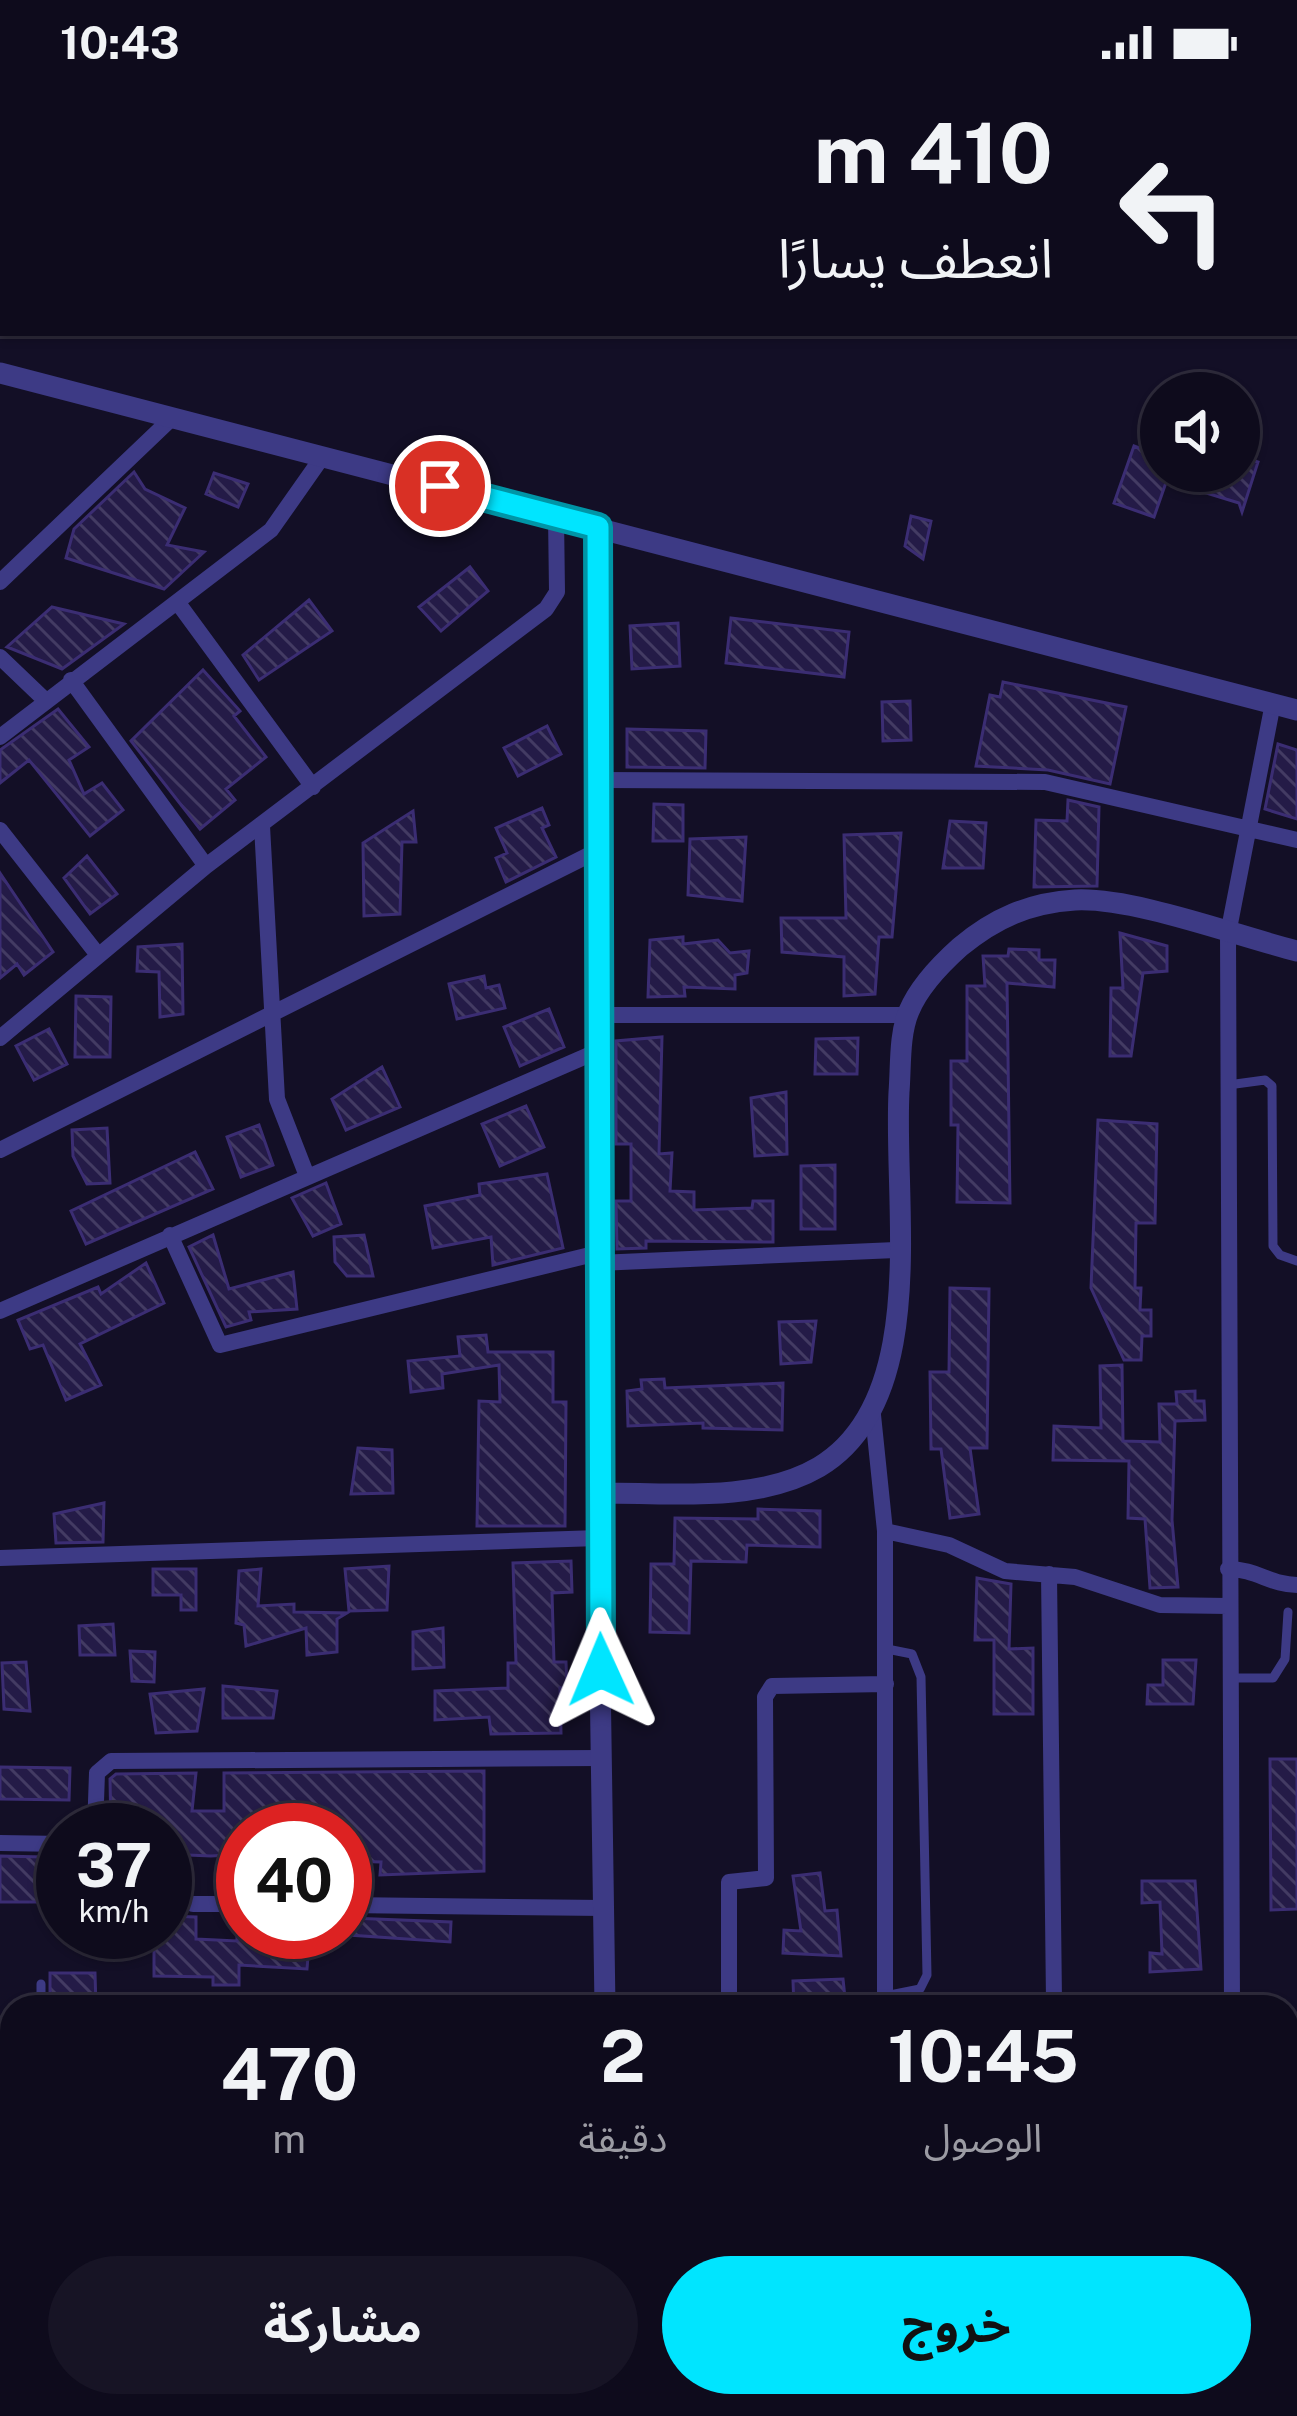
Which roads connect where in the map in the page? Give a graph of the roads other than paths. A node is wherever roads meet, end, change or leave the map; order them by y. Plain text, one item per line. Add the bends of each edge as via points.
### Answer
1 (0, 373) edge
2 (173, 417) junction
3 (323, 456) junction
4 (556, 516) junction
5 (598, 527) junction
6 (0, 582) edge
7 (178, 603) junction
8 (0, 657) edge
9 (71, 680) junction
10 (46, 700) junction
11 (1273, 703) junction
12 (1297, 710) edge
13 (0, 737) edge
14 (599, 780) junction
15 (313, 787) junction
16 (262, 826) junction
17 (1246, 826) junction
18 (0, 830) edge
19 (1297, 839) edge
20 (597, 850) junction
21 (206, 866) junction
22 (1228, 934) junction
23 (1297, 951) edge
24 (98, 955) junction
25 (272, 1010) junction
26 (598, 1015) junction
27 (907, 1015) junction
28 (0, 1038) edge
29 (598, 1051) junction
30 (1228, 1085) junction
31 (0, 1150) edge
32 (307, 1176) junction
33 (170, 1235) junction
34 (896, 1250) junction
35 (598, 1258) junction
36 (1297, 1261) edge
37 (0, 1311) edge
38 (872, 1415) junction
39 (603, 1493) junction
40 (885, 1531) junction
41 (598, 1538) junction
42 (0, 1558) edge
43 (1228, 1569) junction
44 (1049, 1574) junction
45 (1297, 1585) edge
46 (1228, 1606) junction
47 (1288, 1612) dead end
48 (886, 1649) junction
49 (1229, 1678) junction
50 (886, 1684) junction
51 (602, 1758) junction
52 (96, 1803) edge
53 (0, 1843) edge
54 (36, 1844) edge
55 (193, 1904) dead end
56 (216, 1904) edge
57 (372, 1906) edge
58 (604, 1908) junction
59 (41, 1984) dead end
60 (41, 1995) edge
61 (605, 1995) edge
62 (729, 1995) edge
63 (885, 1995) edge
64 (902, 1995) edge
65 (1057, 1995) edge
66 (1232, 1995) edge

1 - 2 street
2 - 3 street
2 - 6 street
3 - 4 street
3 - 7 street via 271,530
4 - 5 street
4 - 15 street via 557,592 546,609
5 - 11 street
5 - 14 street
7 - 9 street
7 - 15 street
8 - 10 street
9 - 10 street
9 - 21 street
10 - 13 street
11 - 12 street
11 - 17 street
14 - 17 street via 1045,782
14 - 20 street
15 - 16 street
16 - 21 street
16 - 25 street
17 - 19 street
17 - 22 street
18 - 24 street
20 - 25 street
20 - 26 street
21 - 24 street
22 - 23 street
22 - 27 street via 1079,899 1027,907 990,922 946,959
22 - 30 street
24 - 28 street
25 - 31 street
25 - 32 street via 277,1099
26 - 27 street
26 - 29 street
27 - 34 street
29 - 32 street
29 - 35 street
30 - 36 lane via 1272,1086 1273,1246
30 - 43 street
32 - 33 street
33 - 35 street via 220,1345
33 - 37 street
34 - 35 street
34 - 38 street via 893,1342
35 - 39 street
38 - 39 street via 818,1467 790,1478 718,1491
38 - 40 street
39 - 41 street
40 - 44 street via 950,1545 1005,1571
40 - 48 street
41 - 42 street
41 - 51 street
43 - 45 street
43 - 46 street
44 - 46 street via 1160,1605
44 - 65 street
46 - 49 street
47 - 49 lane via 1285,1659 1273,1678
48 - 50 street
48 - 64 lane via 912,1654 921,1677 927,1975 920,1989
49 - 66 street
50 - 62 street via 790,1684 772,1686 765,1697 766,1878 729,1882
50 - 63 street
51 - 52 street via 111,1761 97,1773
51 - 58 street
53 - 54 street
55 - 56 street
57 - 58 street
58 - 61 street
59 - 60 lane

